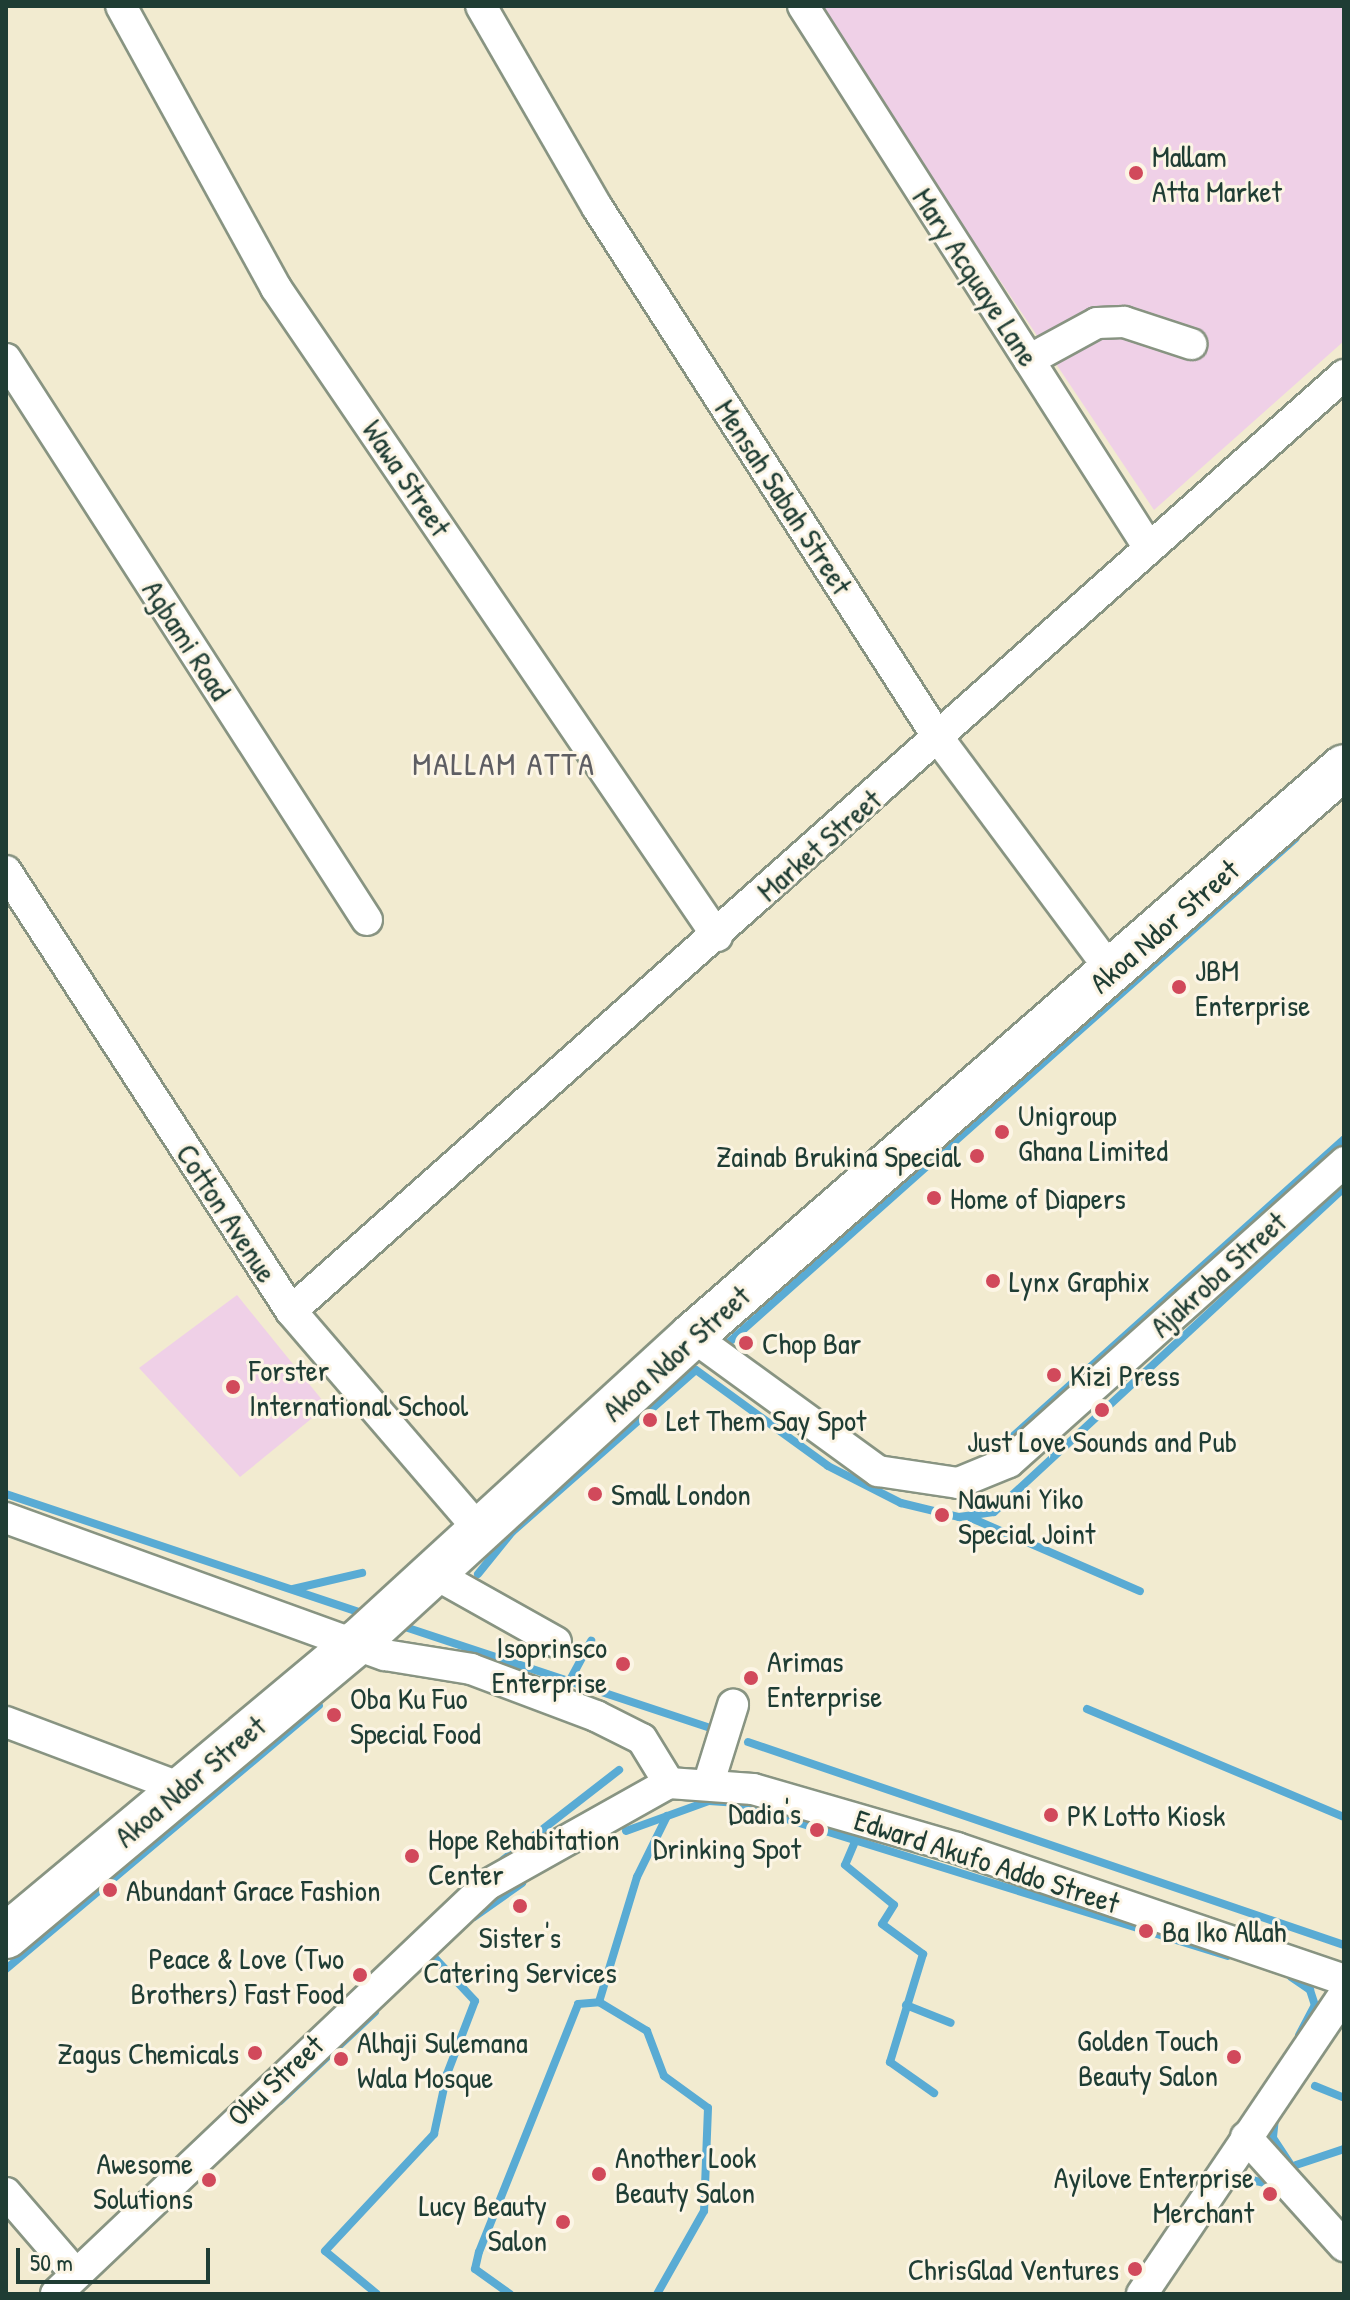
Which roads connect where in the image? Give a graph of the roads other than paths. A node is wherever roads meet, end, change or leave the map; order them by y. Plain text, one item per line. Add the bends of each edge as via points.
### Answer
1 (121, 6) edge
2 (481, 6) edge
3 (803, 6) edge
4 (1191, 344) dead end
5 (6, 359) edge
6 (1029, 360) junction
7 (1344, 375) edge
8 (1149, 548) junction
9 (939, 739) junction
10 (1344, 767) edge
11 (6, 871) edge
12 (367, 920) dead end
13 (717, 936) junction
14 (1112, 972) junction
15 (1344, 1162) edge
16 (291, 1311) junction
17 (692, 1336) junction
18 (6, 1518) edge
19 (480, 1531) junction
20 (426, 1581) junction
21 (556, 1642) dead end
22 (357, 1643) junction
23 (733, 1705) dead end
24 (6, 1722) edge
25 (709, 1782) junction
26 (669, 1783) junction
27 (182, 1788) junction
28 (6, 1936) edge
29 (1344, 1980) edge
30 (1344, 1994) edge
31 (1246, 2137) junction
32 (6, 2193) edge
33 (1344, 2246) edge
34 (66, 2284) edge
35 (1142, 2294) edge

1 - 13 street, Wawa Street via 276,288
2 - 9 street, Mensah Sabah Street via 597,207
3 - 6 street, Mary Acquaye Lane
4 - 6 street via 1124,322 1097,323
5 - 12 street, Agbami Road
6 - 8 street, Mary Acquaye Lane
7 - 8 street, Market Street
8 - 9 street, Market Street
9 - 13 street, Market Street
9 - 14 street, Mensah Sabah Street
10 - 14 street, Akoa Ndor Street
11 - 16 street, Cotton Avenue
13 - 16 street, Market Street
14 - 17 street, Akoa Ndor Street
15 - 17 street, Ajakroba Street via 1009,1462 958,1483 878,1471
16 - 19 street, Cotton Avenue
17 - 19 street, Akoa Ndor Street
18 - 22 street
19 - 20 street, Akoa Ndor Street
20 - 21 street
20 - 22 street, Akoa Ndor Street
22 - 26 street via 398,1659 471,1669 596,1716 642,1739
22 - 27 street, Akoa Ndor Street
23 - 25 street
24 - 27 street
25 - 26 street, Edward Akufo Addo Street
25 - 29 street, Edward Akufo Addo Street via 957,1848
26 - 34 street, Oku Street via 487,1885
27 - 28 street, Akoa Ndor Street
30 - 31 street
31 - 33 street
31 - 35 street
32 - 34 street

